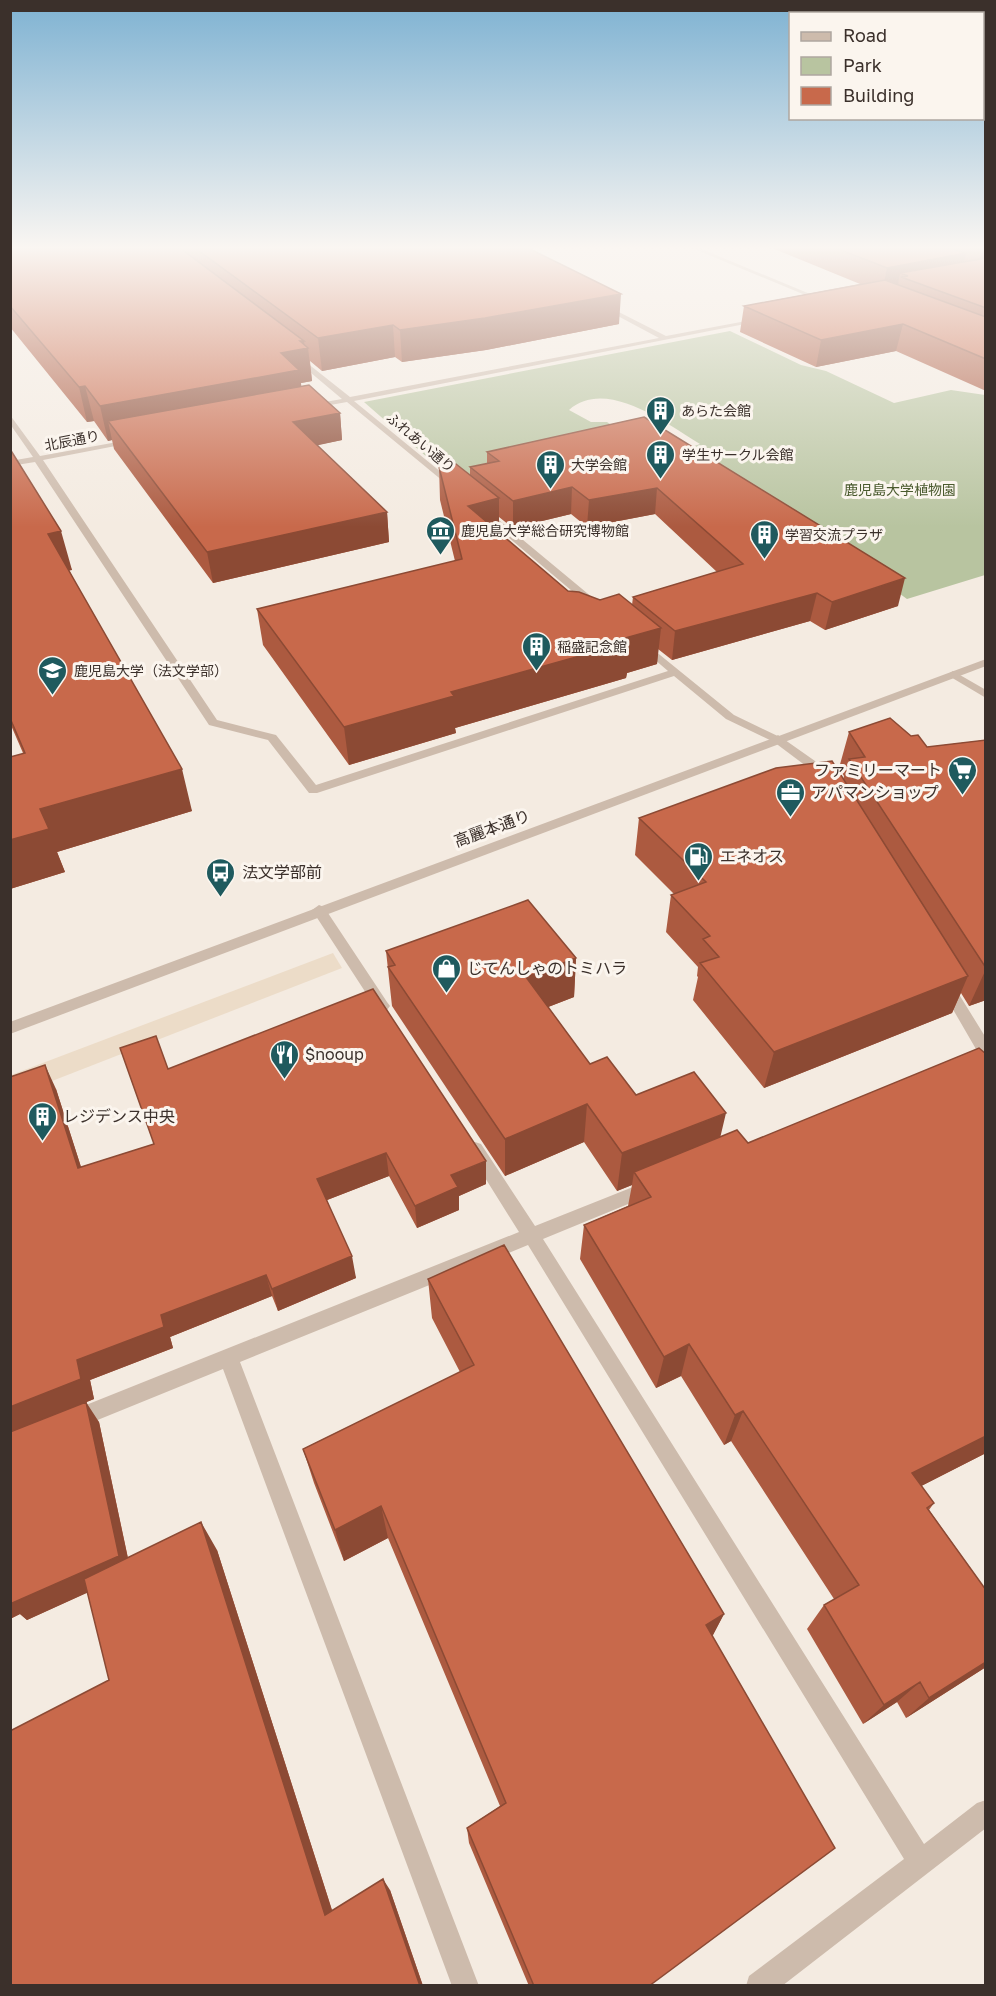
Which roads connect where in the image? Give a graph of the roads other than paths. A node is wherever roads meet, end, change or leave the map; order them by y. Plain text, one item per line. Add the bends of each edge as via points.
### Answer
1 (655, 341) edge
2 (286, 350) edge
3 (349, 399) junction
4 (303, 408) edge
5 (10, 417) edge
6 (143, 439) edge
7 (40, 459) junction
8 (10, 464) edge
9 (467, 498) edge
10 (476, 505) edge
11 (603, 611) edge
12 (639, 642) edge
13 (986, 662) edge
14 (676, 672) junction
15 (952, 674) junction
16 (986, 695) edge
17 (778, 739) junction
18 (830, 795) edge
19 (319, 910) junction
20 (942, 979) edge
21 (395, 1027) edge
22 (10, 1028) edge
23 (985, 1051) edge
24 (963, 1060) edge
25 (467, 1136) edge
26 (665, 1182) edge
27 (532, 1236) junction
28 (229, 1359) junction
29 (54, 1428) edge
30 (986, 1812) edge
31 (920, 1862) junction
32 (466, 1986) edge
33 (759, 1986) edge

1 - 3 street
2 - 3 street, ふれあい通り
3 - 4 street
3 - 9 street, ふれあい通り
5 - 7 street
6 - 7 street, 北辰通り
7 - 8 street, 北辰通り
7 - 14 street via 213,723 272,737 313,790
10 - 11 street
12 - 14 street
13 - 15 street, 高麗本通り
14 - 17 street via 730,717
15 - 16 street
15 - 17 street, 高麗本通り
17 - 18 street via 811,764
17 - 19 street, 高麗本通り
19 - 21 street
19 - 22 street, 高麗本通り
20 - 23 street
23 - 24 street
25 - 27 street
26 - 27 street
27 - 28 street
27 - 31 street
28 - 29 street
28 - 32 street
30 - 31 street
31 - 33 street

